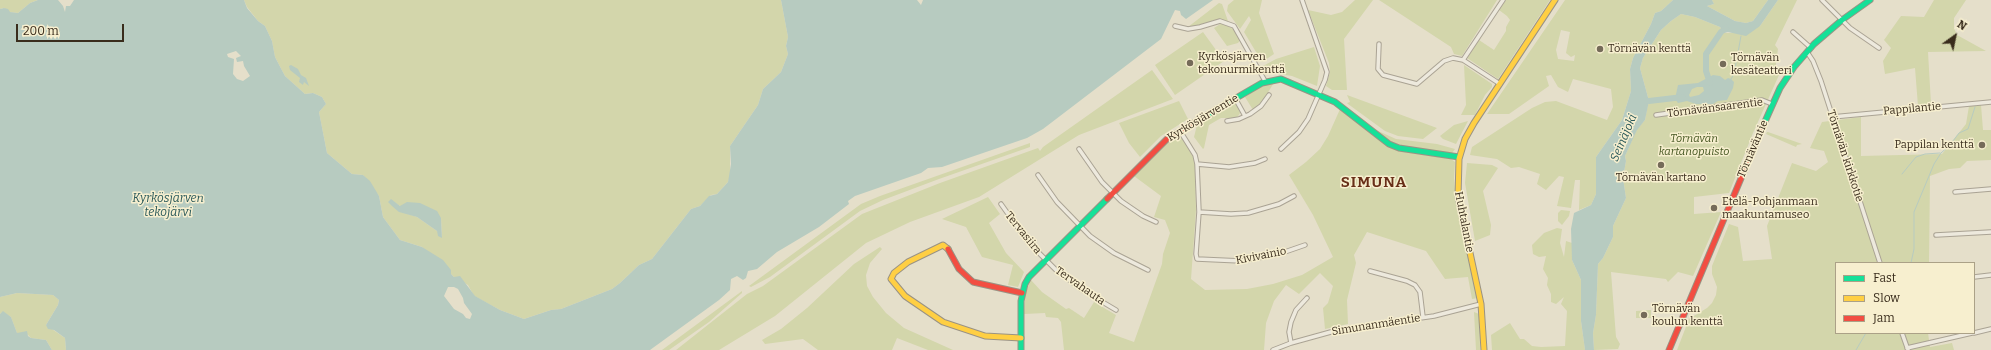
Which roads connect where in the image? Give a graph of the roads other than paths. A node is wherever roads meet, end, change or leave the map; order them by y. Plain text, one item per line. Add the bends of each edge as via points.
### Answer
1 (1302, 0) edge
2 (1503, 0) edge
3 (1555, 0) edge
4 (1822, 0) edge
5 (1870, 0) edge
6 (1842, 20) junction
7 (1175, 26) dead end
8 (1793, 32) dead end
9 (1379, 44) dead end
10 (1879, 48) dead end
11 (1809, 50) junction
12 (1463, 60) junction
13 (1265, 81) junction
14 (1500, 84) junction
15 (1268, 95) dead end
16 (1318, 95) junction
17 (1235, 98) junction
18 (1991, 102) edge
19 (1772, 104) junction
20 (1656, 115) dead end
21 (1245, 116) junction
22 (1832, 117) junction
23 (1227, 121) dead end
24 (1180, 131) junction
25 (1079, 149) dead end
26 (1281, 149) dead end
27 (1459, 157) junction
28 (1265, 159) dead end
29 (1197, 164) junction
30 (1038, 175) dead end
31 (1991, 189) edge
32 (1955, 192) dead end
33 (1112, 193) junction
34 (1294, 196) dead end
35 (1000, 204) dead end
36 (1199, 212) junction
37 (1156, 222) dead end
38 (1079, 226) junction
39 (1991, 232) edge
40 (1936, 235) dead end
41 (1305, 245) dead end
42 (1046, 260) junction
43 (1880, 262) edge
44 (1148, 270) dead end
45 (1370, 271) dead end
46 (1991, 275) edge
47 (1975, 277) edge
48 (1022, 293) junction
49 (1307, 298) dead end
50 (1481, 304) junction
51 (1116, 310) dead end
52 (1423, 317) junction
53 (1991, 329) edge
54 (1975, 333) edge
55 (1902, 334) edge
56 (1969, 334) edge
57 (1021, 338) junction
58 (1291, 343) junction
59 (1908, 349) edge
60 (1021, 350) edge
61 (1273, 350) edge
62 (1484, 350) edge
63 (1670, 350) edge

1 - 16 street via 1327,72
2 - 12 street
3 - 14 street, Huhtalantie
4 - 6 street
5 - 6 street, Törnäväntie
6 - 10 street
6 - 11 street, Törnäväntie
7 - 13 street via 1200,28 1220,21 1234,26
8 - 11 street
9 - 12 street via 1380,73 1417,84 1448,59
11 - 19 street, Törnäväntie via 1787,78
11 - 22 street, Törnävän kirkkotie
12 - 14 street
13 - 16 street, Kyrkösjärventie via 1281,79
13 - 17 street, Kyrkösjärventie
14 - 27 street, Huhtalantie via 1465,139
15 - 21 street via 1261,106
16 - 26 street via 1300,132
16 - 27 street, Kyrkösjärventie via 1342,107 1389,144 1399,148
17 - 21 street
17 - 24 street, Kyrkösjärventie
18 - 22 street, Pappilantie
19 - 20 street, Törnävänsaarentie via 1762,100
19 - 63 street, Törnäväntie
21 - 23 street
22 - 43 street, Törnävän kirkkotie
24 - 29 street
24 - 33 street, Kyrkösjärventie via 1158,146
25 - 33 street
27 - 50 street, Huhtalantie via 1458,197
28 - 29 street via 1228,167
29 - 36 street
30 - 38 street via 1057,202
31 - 32 street
33 - 37 street via 1132,209
33 - 38 street, Kyrkösjärventie
34 - 36 street via 1279,204 1248,213
35 - 42 street, Tervasiira via 1028,242
36 - 41 street, Kivivainio via 1197,259 1241,261 1279,254
38 - 42 street, Kyrkösjärventie
38 - 44 street via 1114,253
39 - 40 street
42 - 48 street, Kyrkösjärventie via 1029,277
42 - 51 street, Tervahauta via 1071,281
45 - 52 street via 1415,285 1420,292
46 - 47 street
48 - 57 street, Kyrkösjärventie
48 - 57 street via 973,282 959,269 943,245 908,262 894,273 891,279 916,305 942,322 985,336
49 - 58 street via 1296,310 1291,322
50 - 52 street, Simunanmäentie
50 - 62 street, Huhtalantie
52 - 58 street, Simunanmäentie via 1353,327
53 - 54 street
55 - 59 street
56 - 59 street
57 - 60 street, Kyrkösjärventie
58 - 61 street, Simunanmäentie

